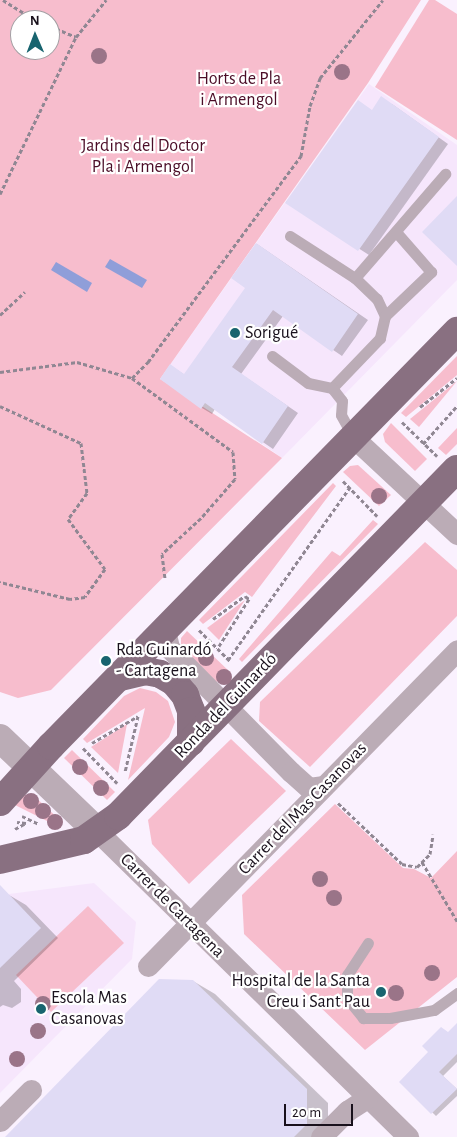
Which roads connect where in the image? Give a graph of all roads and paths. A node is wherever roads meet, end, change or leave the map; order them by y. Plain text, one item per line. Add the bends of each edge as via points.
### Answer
1 (3, 0) edge
2 (106, 0) edge
3 (383, 0) edge
4 (19, 10) edge
5 (60, 30) edge
6 (76, 37) junction
7 (445, 174) dead end
8 (0, 194) edge
9 (397, 233) junction
10 (290, 236) dead end
11 (355, 278) junction
12 (25, 292) dead end
13 (0, 315) edge
14 (385, 316) junction
15 (457, 331) edge
16 (272, 356) dead end
17 (0, 372) edge
18 (132, 378) junction
19 (457, 378) edge
20 (332, 388) junction
21 (0, 406) edge
22 (457, 406) edge
23 (416, 411) dead end
24 (409, 417) dead end
25 (354, 438) junction
26 (424, 444) junction
27 (450, 466) edge
28 (337, 475) dead end
29 (350, 487) junction
30 (423, 503) junction
31 (375, 513) dead end
32 (457, 534) edge
33 (165, 578) dead end
34 (0, 582) edge
35 (166, 630) junction
36 (199, 630) dead end
37 (202, 634) dead end
38 (217, 649) junction
39 (457, 650) edge
40 (228, 660) junction
41 (234, 666) dead end
42 (120, 677) junction
43 (227, 706) junction
44 (191, 742) junction
45 (2, 745) edge
46 (30, 767) junction
47 (112, 777) dead end
48 (118, 784) dead end
49 (329, 791) junction
50 (10, 808) edge
51 (46, 828) dead end
52 (98, 832) junction
53 (433, 834) dead end
54 (0, 860) edge
55 (422, 862) junction
56 (457, 921) edge
57 (191, 924) junction
58 (368, 944) dead end
59 (148, 966) dead end
60 (457, 993) edge
61 (31, 1090) dead end
62 (367, 1098) junction
63 (0, 1121) edge
64 (321, 1137) edge
65 (408, 1137) edge

1 - 4 path
2 - 6 path
3 - 18 path via 320,78 310,106 301,156 148,362
5 - 6 path
6 - 8 path
7 - 9 lane
9 - 11 lane
9 - 14 lane via 431,272
10 - 11 lane
11 - 14 lane via 377,299
12 - 13 path
14 - 20 lane via 380,338
15 - 25 main road
16 - 20 lane via 308,383
17 - 18 path via 77,362
18 - 33 path via 233,452 235,479 201,518 162,554
19 - 23 path
20 - 25 lane via 342,400 345,427
21 - 34 path via 81,443 87,493 68,519 105,569 85,597 70,599
22 - 26 path
24 - 26 path via 403,423
25 - 30 street
25 - 35 main road
26 - 27 path
27 - 30 main road, Ronda del Guinardó
28 - 29 path
29 - 31 path
29 - 40 path, Ronda del Guinardó
30 - 32 street
30 - 43 main road, Ronda del Guinardó
35 - 42 main road
35 - 43 street via 169,648
36 - 38 path via 245,596 248,598
37 - 38 path, Ronda del Guinardó
38 - 40 path, Ronda del Guinardó
39 - 49 street, Carrer del Mas Casanovas
40 - 41 path, Ronda del Guinardó
42 - 44 main road via 145,671 160,674 174,682 192,711
42 - 46 main road
43 - 44 main road, Ronda del Guinardó
43 - 49 street via 302,783 309,788
44 - 52 main road, Ronda del Guinardó via 135,800
45 - 46 street, Carrer de Cartagena
46 - 50 main road
46 - 52 street, Carrer de Cartagena
47 - 48 path via 84,749 138,716 124,775
49 - 55 path via 402,864 417,867
49 - 57 street, Carrer del Mas Casanovas
50 - 51 path
52 - 54 main road, Ronda del Guinardó via 63,847 24,852
52 - 57 street, Carrer de Cartagena
53 - 55 path via 430,854
55 - 56 path
57 - 59 street, Carrer del Mas Casanovas
57 - 62 street, Carrer de Cartagena
58 - 60 lane via 347,974 348,998 363,1018 390,1018 434,1010
61 - 63 street
62 - 64 street via 347,1111
62 - 65 street, Carrer de Cartagena

